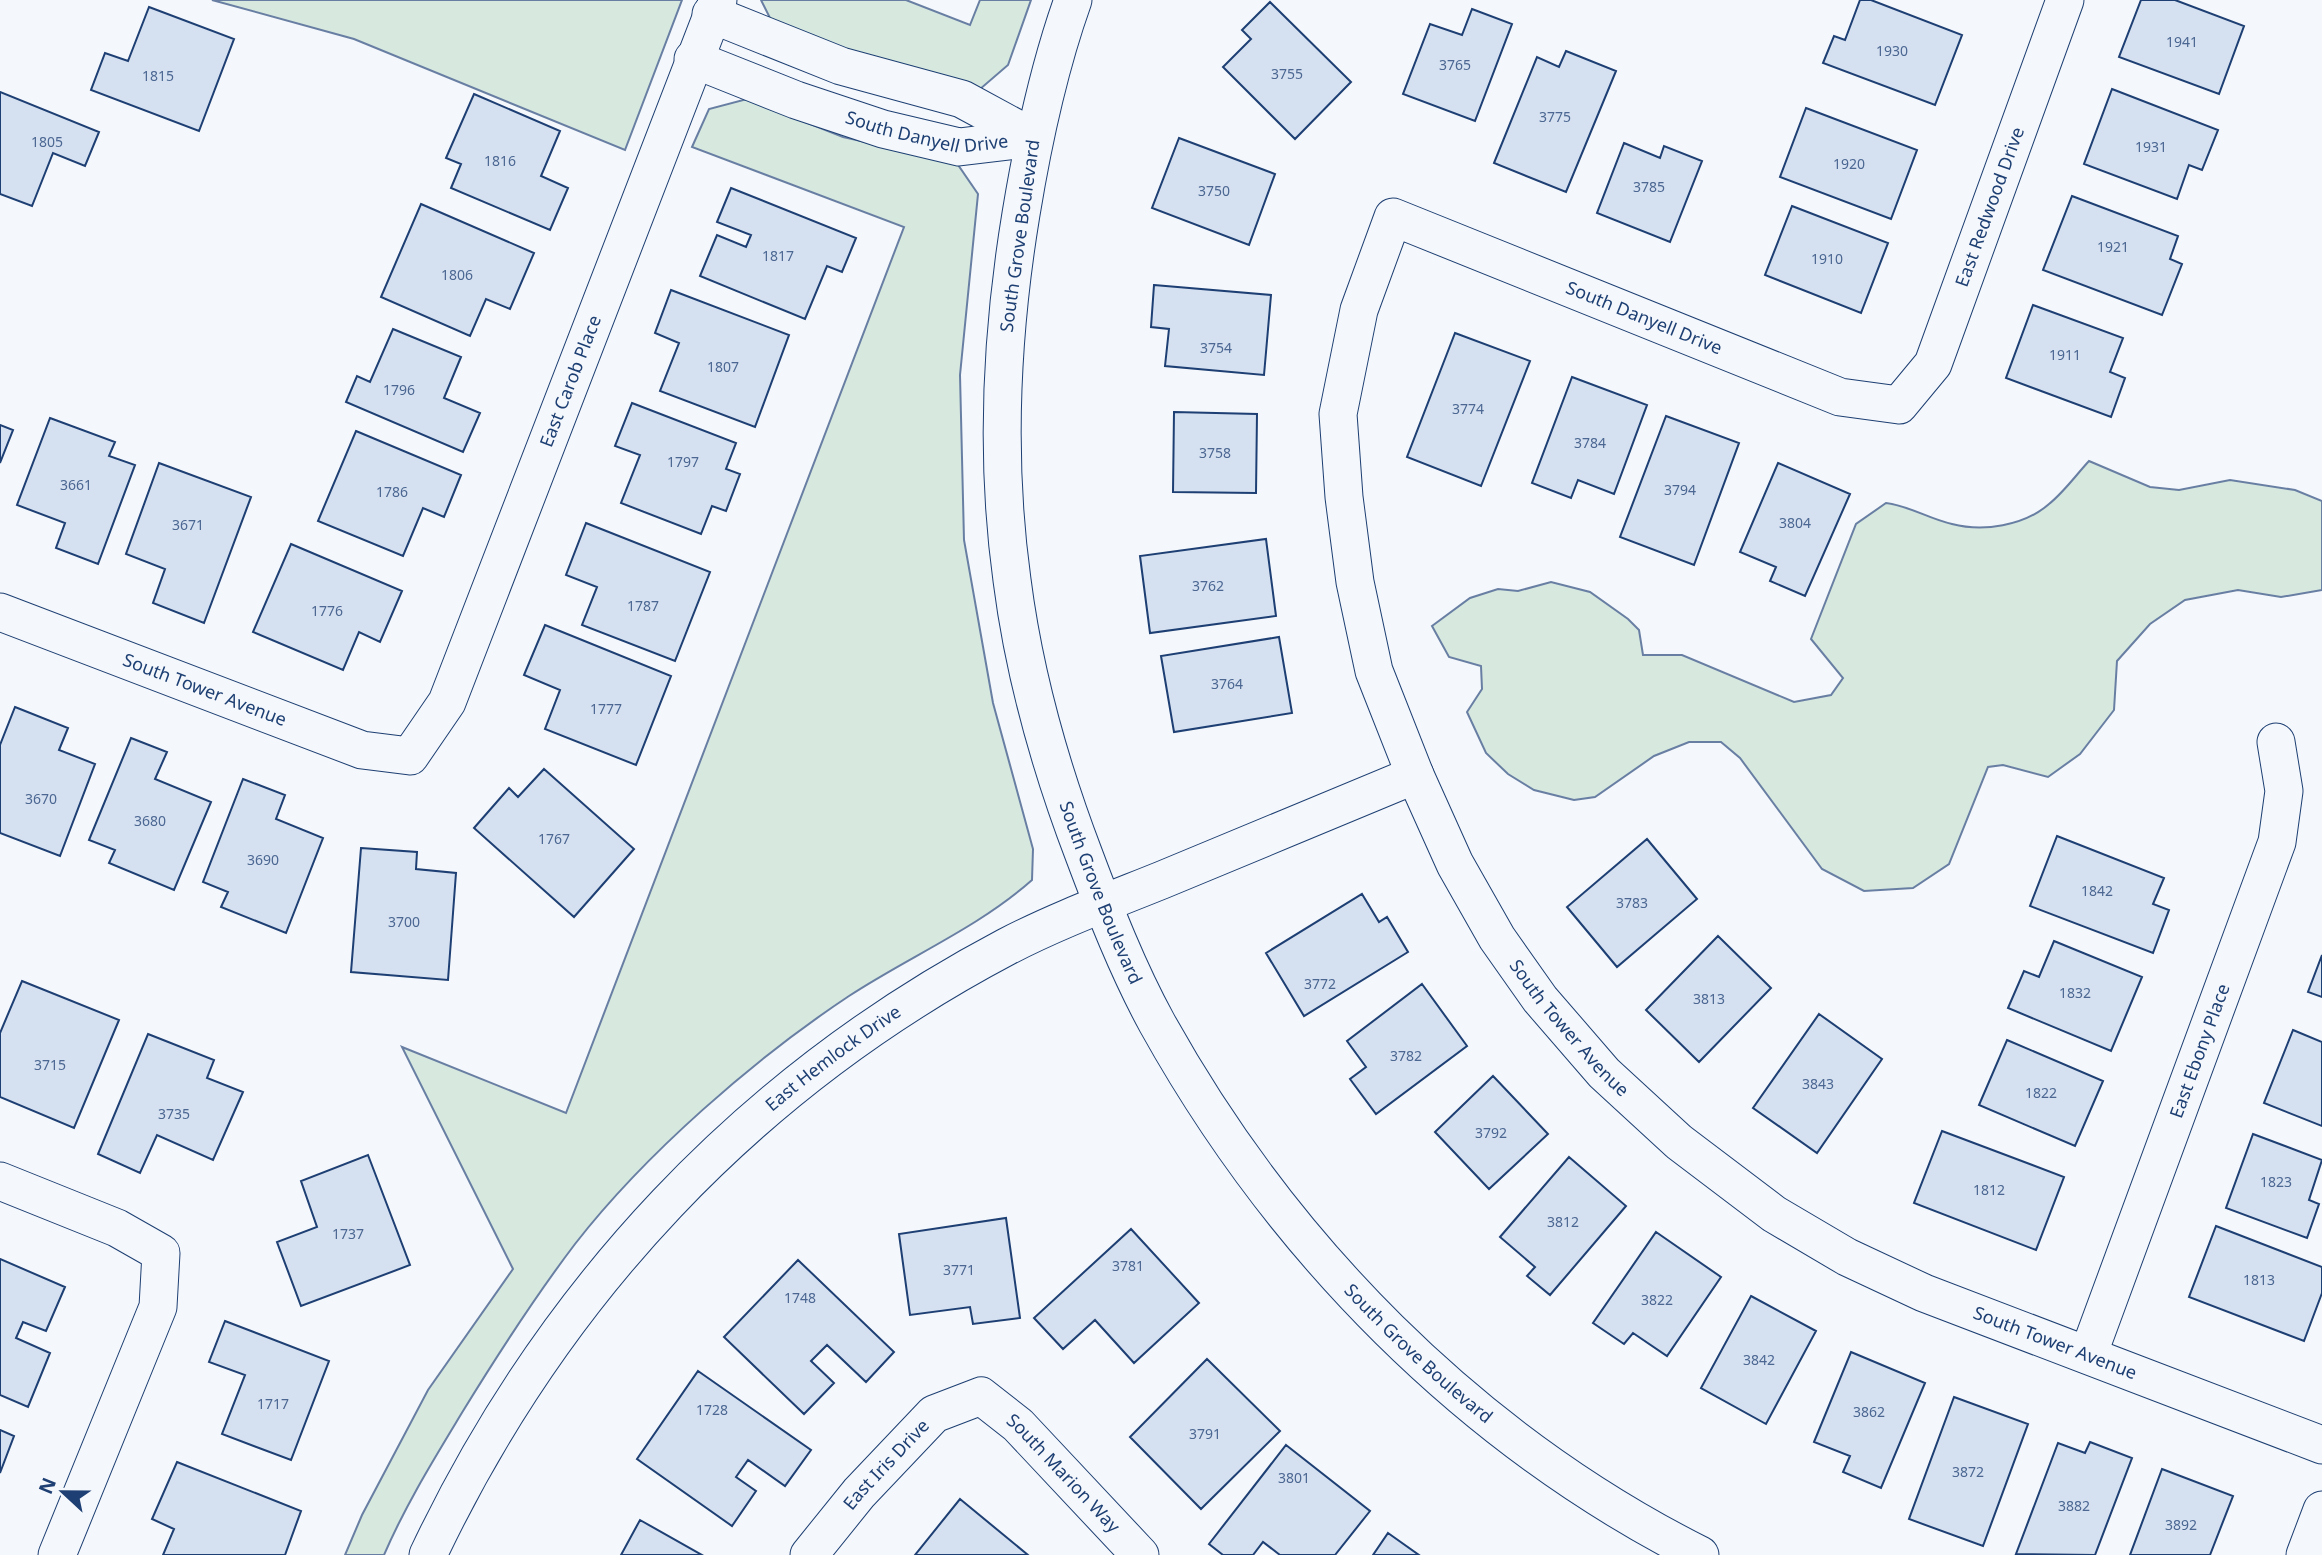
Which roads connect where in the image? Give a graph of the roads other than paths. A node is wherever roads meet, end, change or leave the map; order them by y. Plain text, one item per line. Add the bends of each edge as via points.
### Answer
1 (1073, 0) edge
2 (2065, 0) edge
3 (715, 7) edge
4 (694, 59) junction
5 (1034, 138) junction
6 (1393, 217) joint
7 (1899, 405) joint
8 (0, 612) edge
9 (2276, 742) dead end
10 (410, 756) joint
11 (1415, 775) junction
12 (1103, 904) junction
13 (0, 1181) edge
14 (2088, 1355) junction
15 (981, 1396) joint
16 (2322, 1445) edge
17 (2322, 1510) edge
18 (57, 1555) edge
19 (428, 1555) edge
20 (809, 1555) edge
21 (1140, 1555) edge
22 (1700, 1555) edge
23 (2305, 1555) edge

1 - 5 street, South Grove Boulevard
2 - 7 street, East Redwood Drive via 1933,364
3 - 4 street, East Carob Place
3 - 5 street, South Danyell Drive via 841,65 961,99
4 - 5 street, South Danyell Drive via 883,129 959,147
4 - 10 street, East Carob Place via 447,702
5 - 12 street, South Grove Boulevard via 1007,302 1002,390 1005,505 1012,581 1030,676 1058,786
6 - 7 street, South Danyell Drive via 1840,397
6 - 11 street, South Tower Avenue via 1359,310 1338,414 1355,582 1374,671
8 - 10 street, South Tower Avenue via 362,750
9 - 14 street, East Ebony Place via 2284,791 2277,842
11 - 12 street, East Hemlock Drive
11 - 14 street, South Tower Avenue via 1455,864 1497,938 1540,999 1604,1073 1679,1142 1774,1214 1847,1257 1924,1293
12 - 19 street, East Hemlock Drive via 1008,946 909,1003 756,1117 672,1194 553,1337 459,1488
12 - 22 street, South Grove Boulevard via 1155,1020 1226,1135 1353,1295 1479,1411 1568,1477
13 - 18 street via 117,1228 161,1253 158,1307
14 - 16 street, South Tower Avenue
15 - 20 street, East Iris Drive via 934,1414 859,1493
15 - 21 street, South Marion Way via 1018,1425
17 - 23 street

